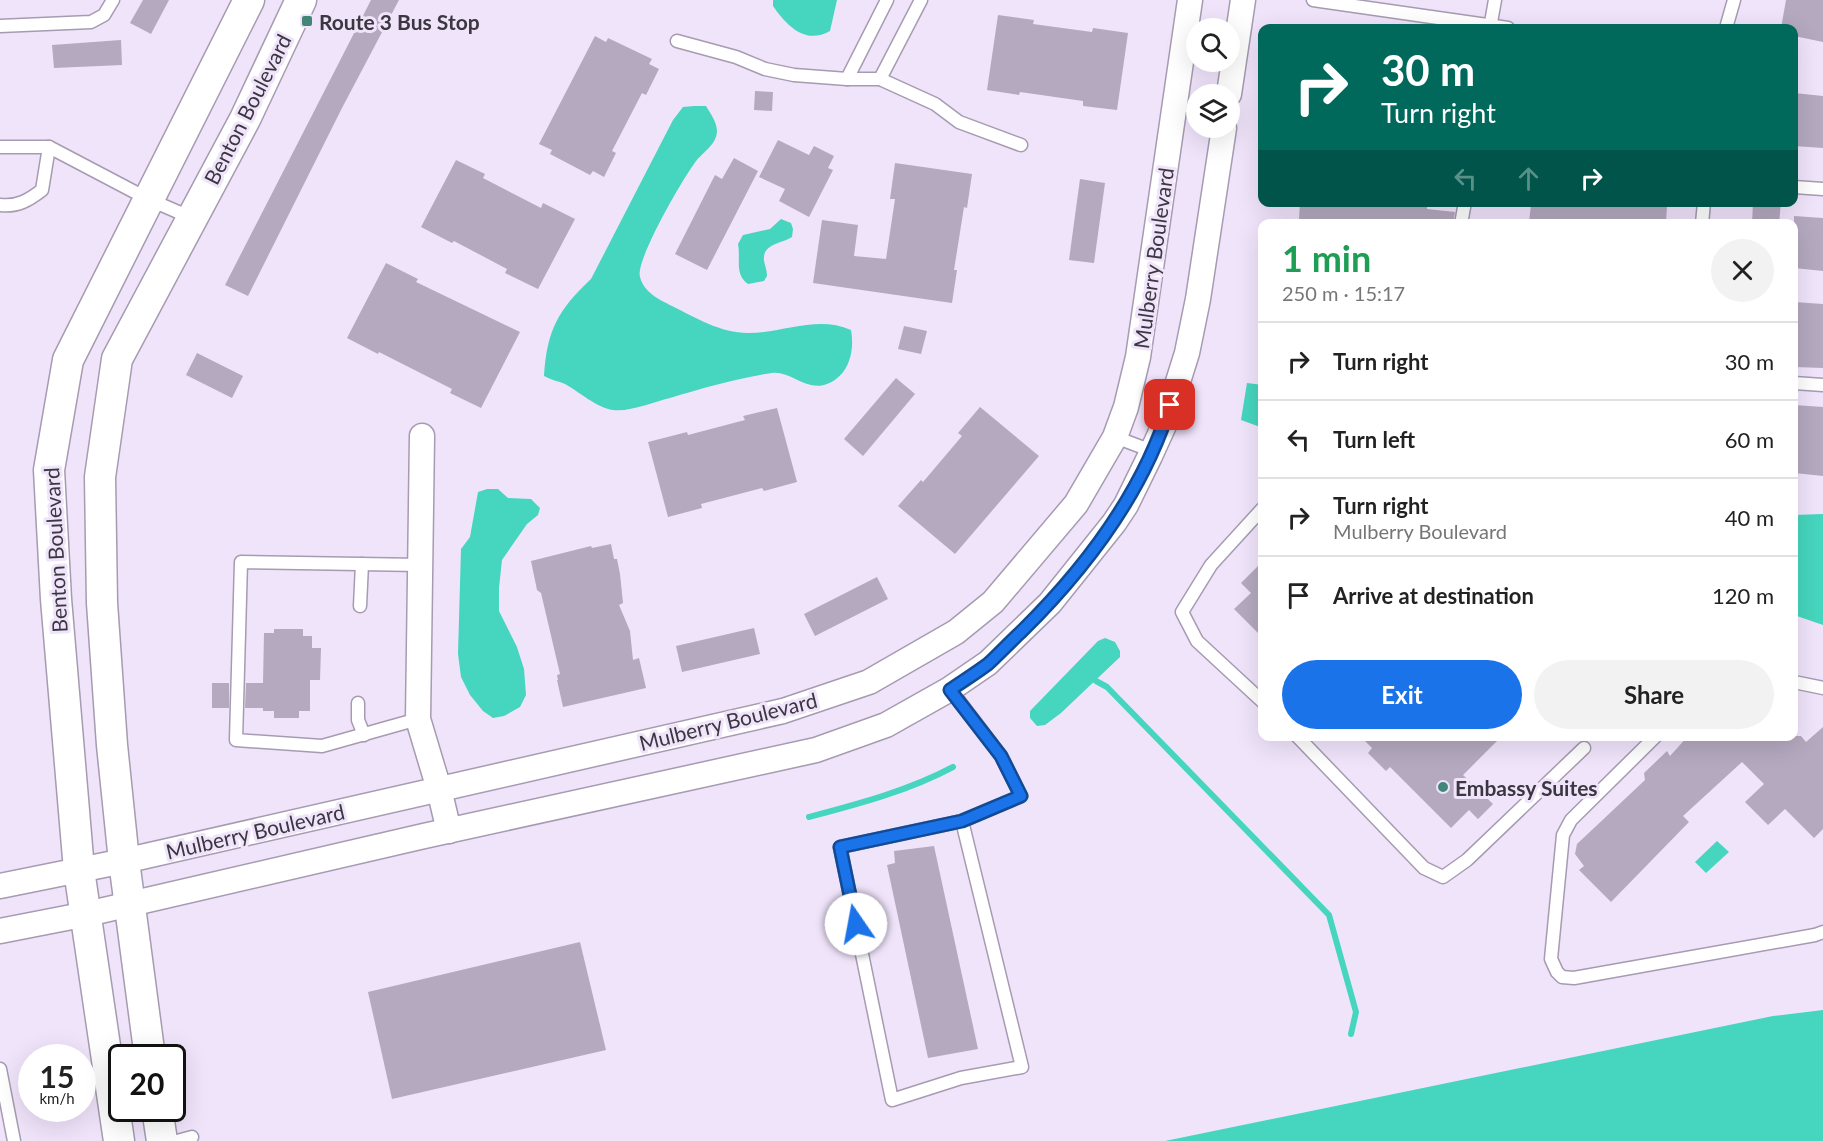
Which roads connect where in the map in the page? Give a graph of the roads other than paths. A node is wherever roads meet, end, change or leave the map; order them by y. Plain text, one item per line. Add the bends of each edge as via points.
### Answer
1 (113, 0) edge
2 (249, 0) edge
3 (301, 0) edge
4 (887, 0) edge
5 (921, 0) edge
6 (1190, 0) edge
7 (1243, 0) edge
8 (1313, 0) edge
9 (1496, 0) edge
10 (1734, 0) edge
11 (1470, 24) edge
12 (1491, 24) edge
13 (1727, 24) edge
14 (0, 26) edge
15 (677, 41) dead end
16 (847, 79) junction
17 (880, 79) junction
18 (1230, 84) edge
19 (1222, 138) edge
20 (1021, 145) dead end
21 (0, 147) edge
22 (49, 147) junction
23 (1798, 187) edge
24 (1823, 189) edge
25 (148, 199) junction
26 (0, 206) edge
27 (192, 218) junction
28 (1798, 383) edge
29 (1823, 385) edge
30 (422, 436) dead end
31 (1115, 437) junction
32 (1152, 451) junction
33 (1258, 513) edge
34 (362, 564) junction
35 (420, 565) junction
36 (360, 606) dead end
37 (1798, 683) edge
38 (1823, 688) edge
39 (950, 690) junction
40 (1258, 697) edge
41 (358, 703) dead end
42 (418, 719) junction
43 (363, 735) junction
44 (1302, 741) edge
45 (1651, 741) edge
46 (1584, 748) dead end
47 (439, 789) junction
48 (962, 821) junction
49 (449, 831) junction
50 (124, 861) junction
51 (79, 870) junction
52 (0, 886) edge
53 (129, 903) junction
54 (87, 914) junction
55 (0, 931) edge
56 (1823, 932) edge
57 (148, 1044) edge
58 (0, 1069) edge
59 (159, 1122) edge
60 (192, 1137) dead end
61 (14, 1141) edge
62 (119, 1141) edge
63 (162, 1141) edge
64 (177, 1141) edge

1 - 14 lane via 104,15 91,22
2 - 25 street, Benton Boulevard
3 - 27 street, Benton Boulevard via 245,119
4 - 16 lane
5 - 17 lane
6 - 31 street, Mulberry Boulevard via 1138,357
7 - 18 street
8 - 11 lane
9 - 12 lane
10 - 13 lane
15 - 16 lane via 765,69
16 - 17 lane
17 - 20 lane via 935,104 959,122
19 - 32 street, Mulberry Boulevard via 1187,353
21 - 22 lane
22 - 25 lane
22 - 26 lane via 42,190 26,202
23 - 24 lane
25 - 27 lane
25 - 51 street, Benton Boulevard via 68,360 49,470
27 - 50 street, Benton Boulevard via 117,359 100,477 102,603
28 - 29 lane
30 - 35 street
31 - 32 lane
31 - 47 street, Mulberry Boulevard via 1076,504 993,602 956,632 869,682 783,711
32 - 39 street, Mulberry Boulevard via 1114,523 1050,603 988,663
33 - 40 lane via 1211,565 1182,612 1197,640
34 - 35 lane
34 - 36 lane
34 - 43 lane via 241,562 236,740 322,746
35 - 42 street
37 - 38 lane
39 - 48 lane via 1001,756 1021,796
39 - 49 street, Mulberry Boulevard via 886,724 816,750
41 - 43 lane
42 - 43 lane
42 - 47 street
44 - 46 lane via 1424,868 1443,877 1467,860
45 - 56 lane via 1571,820 1563,836 1551,959 1557,972 1562,977 1574,978
47 - 49 street
47 - 50 street, Mulberry Boulevard
48 - 48 lane via 840,847 892,1100 961,1078 1022,1067
49 - 53 street, Mulberry Boulevard
50 - 51 street, Mulberry Boulevard
50 - 53 street, Benton Boulevard
51 - 52 street, Mulberry Boulevard
51 - 54 street, Benton Boulevard
53 - 54 street, Mulberry Boulevard
53 - 57 street, Benton Boulevard
54 - 55 street, Mulberry Boulevard
54 - 62 street, Benton Boulevard
58 - 61 lane
59 - 63 street
60 - 64 lane

